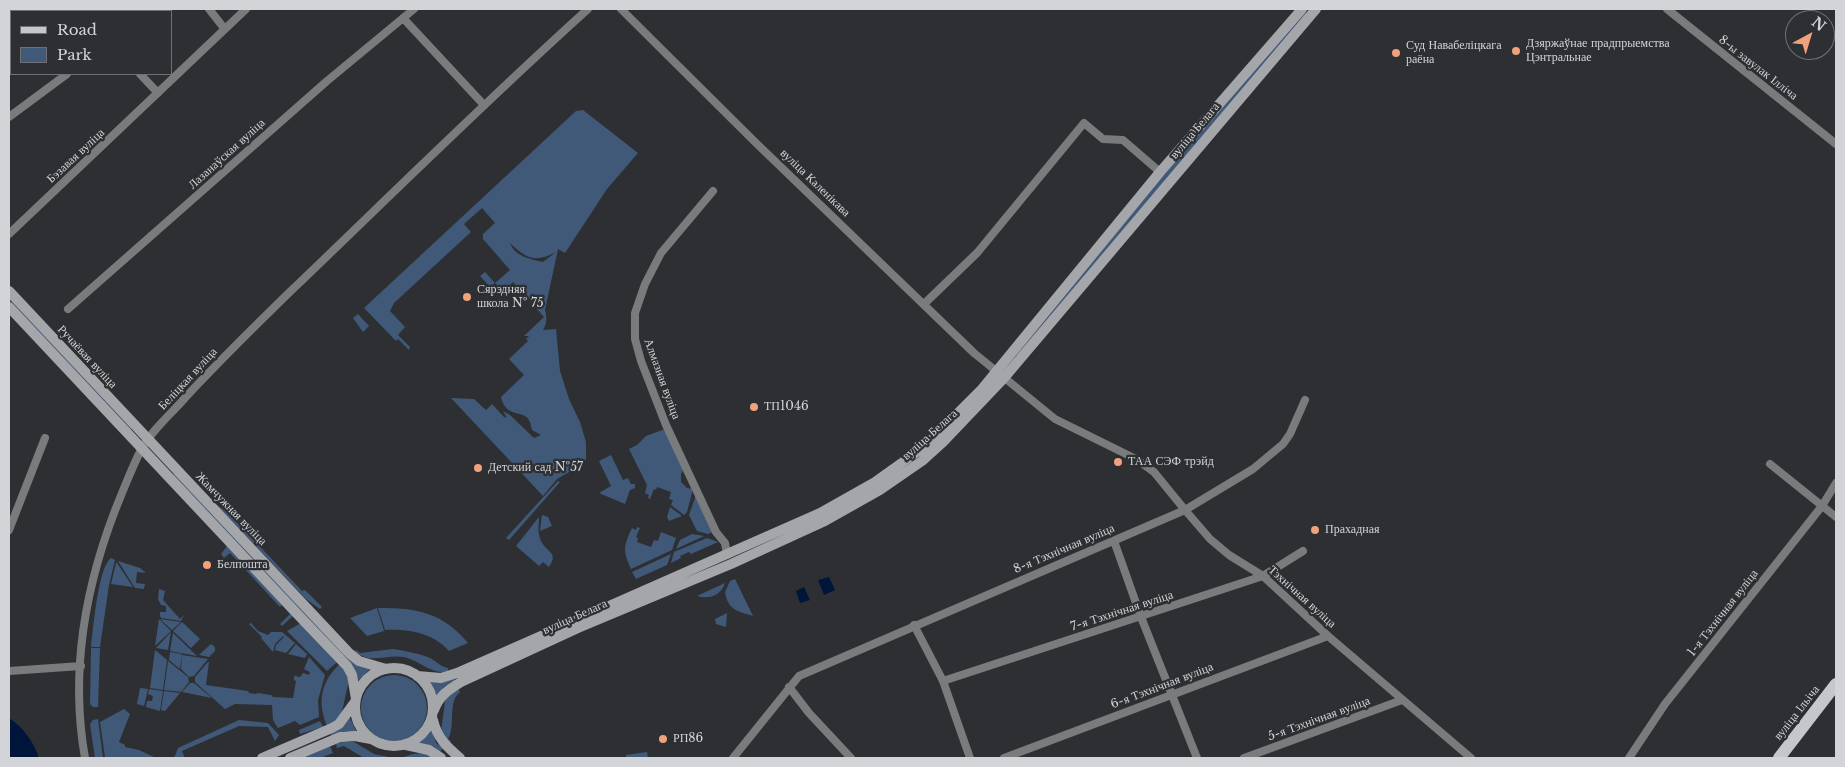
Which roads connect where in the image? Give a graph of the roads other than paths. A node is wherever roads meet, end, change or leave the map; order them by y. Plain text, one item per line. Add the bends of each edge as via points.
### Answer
1 (209, 9) edge
2 (246, 9) edge
3 (414, 9) edge
4 (588, 9) edge
5 (621, 9) edge
6 (1302, 9) edge
7 (1316, 9) edge
8 (1667, 9) edge
9 (403, 18) junction
10 (224, 28) junction
11 (66, 75) edge
12 (141, 75) edge
13 (158, 94) junction
14 (484, 105) junction
15 (9, 117) edge
16 (1836, 144) edge
17 (1160, 172) junction
18 (713, 191) dead end
19 (9, 234) edge
20 (9, 291) edge
21 (924, 304) junction
22 (9, 306) edge
23 (68, 309) dead end
24 (1000, 375) junction
25 (1305, 400) dead end
26 (45, 438) dead end
27 (149, 439) junction
28 (141, 449) junction
29 (1770, 464) dead end
30 (1836, 482) edge
31 (1822, 506) junction
32 (1185, 510) junction
33 (11, 517) edge
34 (1836, 517) edge
35 (9, 530) edge
36 (1114, 541) junction
37 (1303, 551) dead end
38 (727, 555) junction
39 (1263, 576) junction
40 (1141, 617) junction
41 (914, 625) junction
42 (1328, 636) junction
43 (81, 666) junction
44 (386, 669) junction
45 (9, 671) edge
46 (417, 676) junction
47 (943, 682) junction
48 (1836, 684) edge
49 (789, 687) junction
50 (1171, 695) junction
51 (356, 700) junction
52 (1402, 700) junction
53 (433, 716) junction
54 (372, 740) junction
55 (406, 745) junction
56 (85, 758) edge
57 (262, 758) edge
58 (290, 758) edge
59 (441, 758) edge
60 (460, 758) edge
61 (733, 758) edge
62 (851, 758) edge
63 (970, 758) edge
64 (1004, 758) edge
65 (1197, 758) edge
66 (1244, 758) edge
67 (1471, 758) edge
68 (1629, 758) edge
69 (1779, 758) edge

1 - 10 street
2 - 10 street, Бэзавая вуліца
3 - 9 street, Лазанаўская вуліца
4 - 14 street, Беліцкая вуліца
5 - 21 street, вуліца Каленікава
6 - 17 street, вуліца Белага
7 - 24 street, вуліца Белага
8 - 16 street, 8-ы завулак Ілліча
9 - 14 street
9 - 23 street, Лазанаўская вуліца
10 - 13 street, Бэзавая вуліца
11 - 15 street
12 - 13 street
13 - 19 street, Бэзавая вуліца
14 - 27 street, Беліцкая вуліца via 234,345
17 - 21 street via 1128,144 1119,139 1103,139 1084,123 977,253
17 - 24 street, вуліца Белага
18 - 38 street, Алмазная вуліца via 661,253 644,284 635,313 635,339 666,425 716,532 725,543
20 - 27 street, Ручаёвая вуліца
21 - 24 street, вуліца Каленікава
22 - 28 street, Ручаёвая вуліца
24 - 32 street, Тэхнічная вуліца via 1055,419 1136,459 1154,472
24 - 38 street, вуліца Белага via 924,447 875,482 820,513
24 - 53 street, вуліца Белага via 944,442 880,490 816,525 461,682 447,690 436,704
25 - 32 street, 8-я Тэхнічная вуліца via 1283,444 1253,469
26 - 33 street
27 - 28 street, Беліцкая вуліца
27 - 44 street, Жамчужная вуліца via 354,657
28 - 43 street, Беліцкая вуліца via 102,548 87,604
28 - 51 street, Жамчужная вуліца via 342,659 352,675
29 - 31 street
30 - 31 street, 1-я Тэхнічная вуліца
31 - 34 street
31 - 68 street, 1-я Тэхнічная вуліца via 1665,704
32 - 36 street, 8-я Тэхнічная вуліца
32 - 39 street, Тэхнічная вуліца via 1228,555
33 - 35 street
36 - 40 street
36 - 41 street, 8-я Тэхнічная вуліца
37 - 39 street, 7-я Тэхнічная вуліца
38 - 46 street, вуліца Белага via 457,673 440,678
39 - 40 street, 7-я Тэхнічная вуліца
39 - 42 street, Тэхнічная вуліца
40 - 47 street, 7-я Тэхнічная вуліца
40 - 50 street
41 - 47 street
41 - 49 street, 8-я Тэхнічная вуліца via 799,676
42 - 50 street, 6-я Тэхнічная вуліца
42 - 52 street, Тэхнічная вуліца
43 - 45 street
43 - 56 street, Беліцкая вуліца via 79,692
44 - 46 street via 404,669
44 - 51 street via 363,683
46 - 53 street via 428,688 433,701
47 - 63 street
48 - 69 main road, вуліца Ільіча
49 - 61 street
49 - 62 street
50 - 64 street, 6-я Тэхнічная вуліца
50 - 65 street
51 - 54 street via 357,720
51 - 57 street via 339,724
52 - 66 street, 5-я Тэхнічная вуліца
52 - 67 street, Тэхнічная вуліца
53 - 55 street via 419,738
53 - 60 street via 439,738
54 - 55 street via 385,746
54 - 58 street via 340,737
55 - 59 street via 429,750

